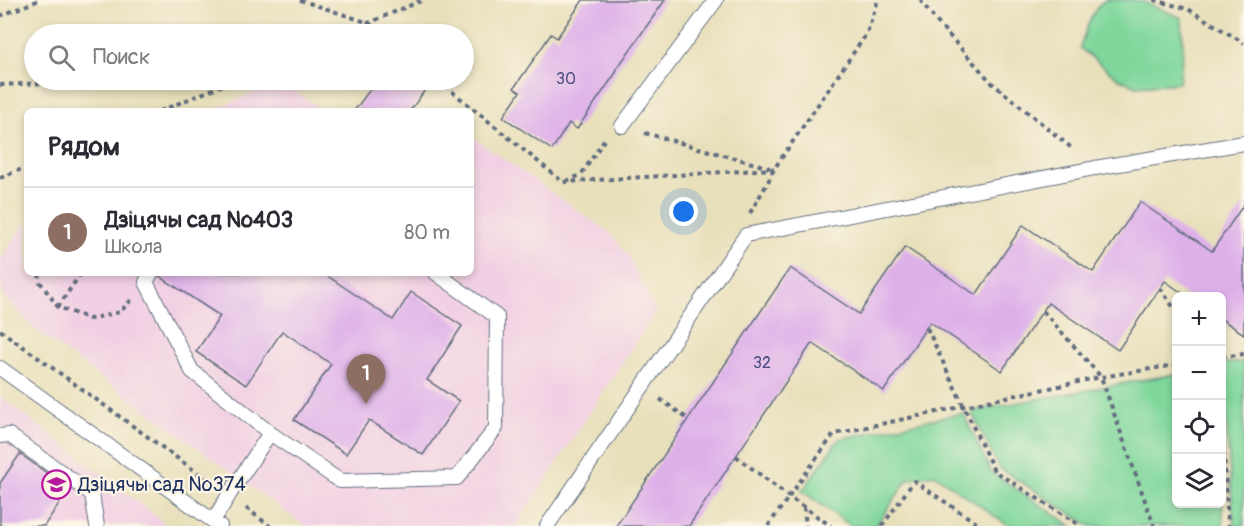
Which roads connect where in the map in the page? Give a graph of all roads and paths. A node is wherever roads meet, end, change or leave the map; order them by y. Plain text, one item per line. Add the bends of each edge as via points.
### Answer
1 (39, 0) edge
2 (300, 0) edge
3 (423, 0) edge
4 (716, 0) edge
5 (878, 0) edge
6 (920, 0) edge
7 (1154, 0) edge
8 (0, 15) edge
9 (369, 23) joint
10 (1244, 43) edge
11 (24, 84) edge
12 (0, 85) edge
13 (211, 90) edge
14 (450, 90) edge
15 (167, 108) edge
16 (472, 108) edge
17 (474, 109) edge
18 (622, 126) joint
19 (1244, 142) edge
20 (24, 168) edge
21 (1095, 168) junction
22 (774, 169) junction
23 (0, 178) edge
24 (756, 201) dead end
25 (39, 276) edge
26 (79, 276) edge
27 (440, 276) edge
28 (149, 278) edge
29 (1160, 288) dead end
30 (1172, 305) edge
31 (58, 307) junction
32 (1044, 311) dead end
33 (927, 328) dead end
34 (0, 330) edge
35 (1244, 354) edge
36 (1226, 356) edge
37 (1172, 365) edge
38 (0, 368) edge
39 (1101, 377) junction
40 (643, 386) junction
41 (964, 407) junction
42 (687, 420) dead end
43 (270, 434) junction
44 (0, 436) edge
45 (1223, 454) edge
46 (736, 456) dead end
47 (229, 495) junction
48 (789, 497) junction
49 (804, 507) junction
50 (217, 523) edge
51 (98, 526) edge
52 (270, 526) edge
53 (547, 526) edge
54 (768, 526) edge
55 (806, 526) edge
56 (831, 526) edge
57 (882, 526) edge
58 (981, 526) edge
59 (1081, 526) edge
60 (1154, 526) edge
61 (1228, 526) edge

1 - 8 path
2 - 9 path
3 - 9 path
4 - 18 lane
5 - 22 path via 867,33
6 - 21 path via 992,83
7 - 10 path via 1188,9
11 - 12 path
13 - 15 path
14 - 16 path
17 - 22 path via 563,182
18 - 22 path
19 - 21 lane
20 - 23 path
21 - 40 lane via 746,235
22 - 24 path
25 - 31 path
26 - 31 path
27 - 43 lane via 497,317 496,428 457,478 339,481
28 - 31 path via 120,312 90,319
28 - 43 lane via 192,371
29 - 30 path
32 - 39 path
33 - 41 path
34 - 47 path
35 - 36 path
37 - 39 path
38 - 50 lane
39 - 41 path
39 - 60 path
40 - 42 path
40 - 53 lane
41 - 48 path via 834,434
41 - 59 path via 994,471
43 - 47 lane
44 - 51 lane via 9,435 92,494
45 - 61 path
46 - 48 path
47 - 50 lane
47 - 52 path
48 - 49 path
48 - 54 path
49 - 55 path
49 - 56 path
57 - 58 path via 914,481

